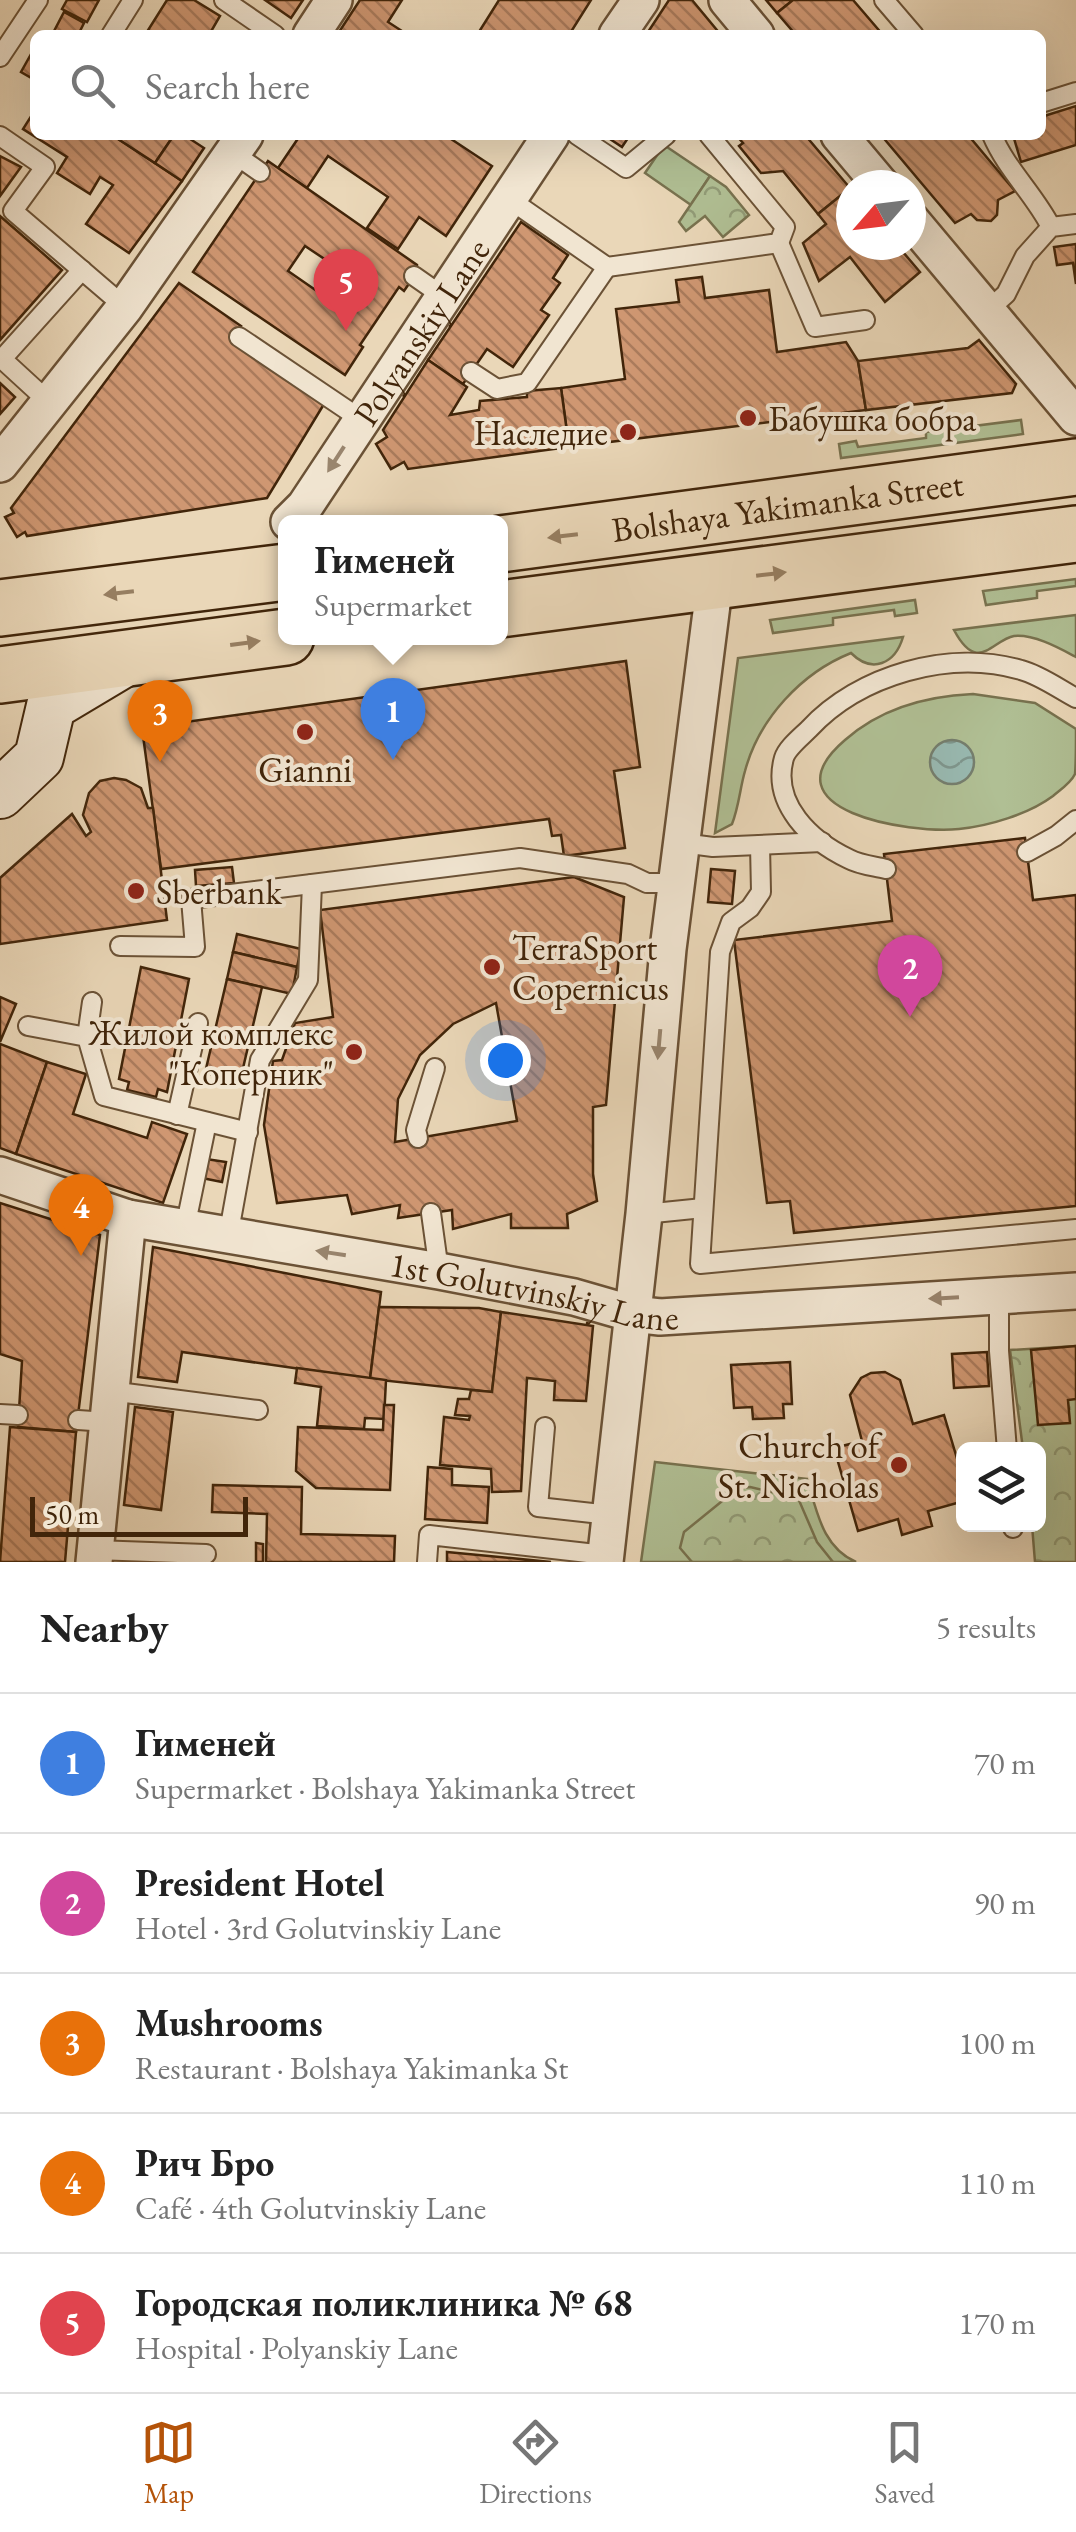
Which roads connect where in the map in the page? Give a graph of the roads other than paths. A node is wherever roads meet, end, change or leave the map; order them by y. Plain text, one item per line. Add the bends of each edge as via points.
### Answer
1 (38, 0) edge
2 (134, 0) edge
3 (224, 0) edge
4 (334, 0) edge
5 (640, 0) edge
6 (726, 0) edge
7 (884, 0) edge
8 (115, 30) edge
9 (263, 30) edge
10 (313, 30) edge
11 (620, 30) edge
12 (752, 30) edge
13 (910, 30) edge
14 (0, 57) edge
15 (1076, 92) edge
16 (1046, 101) edge
17 (0, 136) edge
18 (548, 140) edge
19 (584, 140) edge
20 (660, 140) edge
21 (713, 140) edge
22 (844, 140) edge
23 (994, 140) edge
24 (241, 148) edge
25 (869, 170) edge
26 (509, 199) junction
27 (1076, 224) edge
28 (1052, 227) junction
29 (926, 238) edge
30 (779, 243) junction
31 (607, 267) junction
32 (82, 270) junction
33 (414, 276) dead end
34 (444, 297) junction
35 (125, 307) junction
36 (987, 311) junction
37 (866, 320) dead end
38 (239, 337) dead end
39 (471, 372) dead end
40 (51, 404) junction
41 (1076, 417) edge
42 (362, 420) junction
43 (0, 464) edge
44 (1076, 468) edge
45 (296, 515) edge
46 (278, 533) edge
47 (1076, 534) edge
48 (508, 543) edge
49 (278, 573) edge
50 (715, 581) junction
51 (202, 583) junction
52 (10, 602) edge
53 (508, 608) edge
54 (278, 639) edge
55 (134, 657) junction
56 (0, 675) edge
57 (1076, 698) edge
58 (0, 794) edge
59 (1076, 820) edge
60 (822, 842) junction
61 (682, 843) junction
62 (760, 845) junction
63 (1027, 852) dead end
64 (886, 869) dead end
65 (678, 883) junction
66 (312, 884) junction
67 (120, 946) dead end
68 (92, 1002) dead end
69 (198, 1023) dead end
70 (28, 1026) dead end
71 (87, 1037) junction
72 (435, 1068) dead end
73 (176, 1115) junction
74 (207, 1122) junction
75 (243, 1131) junction
76 (418, 1138) dead end
77 (0, 1175) edge
78 (703, 1208) junction
79 (431, 1213) dead end
80 (644, 1214) junction
81 (128, 1218) junction
82 (226, 1220) junction
83 (184, 1228) junction
84 (1076, 1229) edge
85 (439, 1270) junction
86 (1076, 1291) edge
87 (998, 1294) junction
88 (633, 1314) junction
89 (258, 1410) dead end
90 (98, 1411) junction
91 (545, 1428) dead end
92 (1006, 1442) edge
93 (610, 1515) junction
94 (206, 1554) dead end
95 (94, 1556) edge
96 (605, 1559) edge
97 (428, 1562) edge

1 - 14 lane
2 - 8 lane
3 - 9 lane
4 - 10 street
5 - 11 street
6 - 12 street
7 - 13 lane
15 - 16 lane
17 - 32 lane via 44,168 13,212
18 - 26 street, Polyanskiy Lane
19 - 20 lane via 626,168
21 - 30 lane via 785,227
22 - 25 street
23 - 28 lane
24 - 35 street
26 - 31 lane
26 - 34 street, Polyanskiy Lane
27 - 28 lane
28 - 36 lane
29 - 36 street
30 - 31 lane
30 - 37 lane via 815,327
31 - 39 lane via 527,383 496,389
32 - 35 lane
32 - 40 lane via 2,359
33 - 34 lane
34 - 42 street, Polyanskiy Lane via 426,340
35 - 40 street
36 - 41 street
38 - 42 lane
40 - 43 street
42 -> 45 street, Polyanskiy Lane
44 -> 48 main road, Bolshaya Yakimanka Street
46 - 51 street, Polyanskiy Lane
50 -> 47 main road, Bolshaya Yakimanka Street
49 - 51 main road
50 - 53 main road, Bolshaya Yakimanka Street
50 - 61 street
51 -> 52 main road
55 -> 54 main road
55 - 56 main road
55 - 58 street via 58,699 46,718 40,757
57 - 60 lane via 1023,670 984,664 940,663 867,687 824,713 784,755 782,792 798,822
59 - 63 lane
60 - 62 lane
60 - 64 lane via 850,860
61 - 62 lane
61 - 65 street
62 - 78 lane via 761,892 730,922 720,952
65 - 66 lane via 520,858
65 -> 80 street
66 - 67 lane via 191,899 195,947
66 - 75 lane via 308,980 260,1060
68 - 71 lane
69 - 73 lane
70 - 71 lane
71 - 73 lane via 104,1096
72 - 76 lane
73 - 74 lane
74 - 75 lane
74 - 83 lane
75 - 82 lane
75 - 82 lane
77 - 81 street, 1st Golutvinskiy Lane
78 - 80 lane
78 - 84 lane via 700,1264
79 - 85 lane
80 - 88 street
81 - 83 street, 1st Golutvinskiy Lane
81 - 90 street
82 - 83 street, 1st Golutvinskiy Lane
85 -> 82 street, 1st Golutvinskiy Lane
85 - 88 street, 1st Golutvinskiy Lane
86 - 87 street, 1st Golutvinskiy Lane
87 -> 88 street, 1st Golutvinskiy Lane
87 - 92 lane
88 - 93 street
89 - 90 lane
90 - 95 street
91 - 93 lane via 538,1507
93 - 96 street
94 - 95 lane
96 - 97 lane via 429,1535

